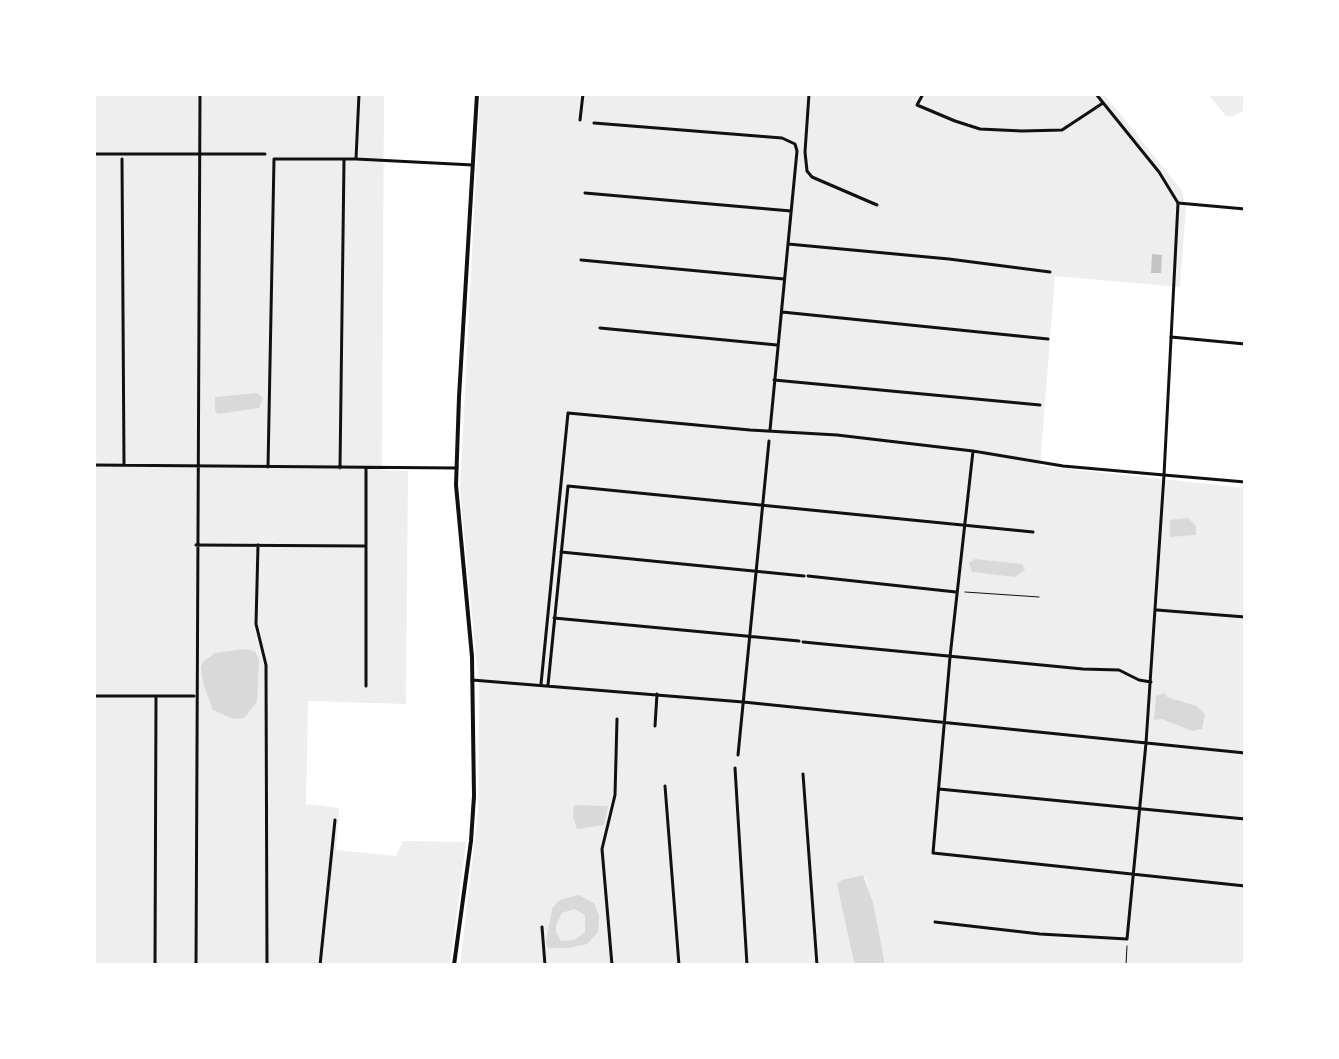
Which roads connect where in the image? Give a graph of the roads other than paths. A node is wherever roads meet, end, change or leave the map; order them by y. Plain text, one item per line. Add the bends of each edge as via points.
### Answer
1 (200, 94) edge
2 (359, 94) edge
3 (477, 94) edge
4 (583, 94) edge
5 (809, 94) edge
6 (923, 94) edge
7 (1096, 94) edge
8 (1103, 103) junction
9 (580, 120) dead end
10 (594, 123) dead end
11 (199, 153) junction
12 (94, 154) edge
13 (265, 154) dead end
14 (122, 159) dead end
15 (344, 159) junction
16 (356, 159) junction
17 (473, 165) junction
18 (585, 193) dead end
19 (1178, 203) junction
20 (877, 205) dead end
21 (1245, 209) edge
22 (791, 211) junction
23 (788, 244) junction
24 (581, 260) dead end
25 (1050, 272) dead end
26 (784, 279) junction
27 (781, 312) junction
28 (600, 328) dead end
29 (1171, 337) junction
30 (1048, 339) dead end
31 (1245, 344) edge
32 (777, 345) junction
33 (774, 380) junction
34 (1040, 405) dead end
35 (770, 430) junction
36 (769, 441) dead end
37 (973, 451) junction
38 (94, 465) edge
39 (124, 465) junction
40 (197, 466) junction
41 (268, 467) junction
42 (340, 468) junction
43 (366, 468) junction
44 (457, 468) junction
45 (1164, 475) junction
46 (1245, 482) edge
47 (763, 505) junction
48 (965, 526) junction
49 (1033, 532) dead end
50 (196, 545) junction
51 (258, 545) junction
52 (365, 546) junction
53 (561, 552) junction
54 (756, 571) junction
55 (957, 592) junction
56 (1157, 610) junction
57 (1245, 617) edge
58 (554, 618) junction
59 (749, 636) junction
60 (950, 657) junction
61 (472, 680) junction
62 (1151, 682) junction
63 (541, 684) junction
64 (548, 685) junction
65 (366, 686) dead end
66 (657, 694) junction
67 (94, 696) edge
68 (156, 696) junction
69 (195, 696) junction
70 (743, 702) junction
71 (617, 719) dead end
72 (946, 724) junction
73 (655, 726) dead end
74 (1146, 743) junction
75 (1245, 753) edge
76 (738, 755) dead end
77 (735, 768) dead end
78 (803, 774) dead end
79 (665, 786) dead end
80 (939, 789) junction
81 (1141, 809) junction
82 (1245, 819) edge
83 (335, 820) dead end
84 (1134, 874) junction
85 (1245, 886) edge
86 (935, 922) dead end
87 (542, 927) dead end
88 (155, 965) edge
89 (196, 965) edge
90 (267, 965) edge
91 (320, 965) edge
92 (454, 965) edge
93 (545, 965) edge
94 (612, 965) edge
95 (679, 965) edge
96 (747, 965) edge
97 (817, 965) edge

1 - 11 street
2 - 16 street
3 - 17 main road
4 - 9 street
5 - 20 street via 807,171
6 - 8 street via 917,105 980,129 1062,130
7 - 8 street
8 - 19 street
10 - 22 street via 782,138 795,144
11 - 12 street
11 - 13 street
11 - 40 street
14 - 39 street
15 - 16 street
15 - 41 street via 274,159
15 - 42 street
16 - 17 street
17 - 44 main road
18 - 22 street
19 - 21 street
19 - 29 street
22 - 23 street
23 - 25 street
23 - 26 street
24 - 26 street
26 - 27 street
27 - 30 street
27 - 32 street
28 - 32 street
29 - 31 street
29 - 45 street
32 - 33 street
33 - 34 street
33 - 35 street
35 - 37 street
35 - 63 street via 568,413
36 - 47 street
37 - 45 street
37 - 48 street
38 - 39 street
39 - 40 street
40 - 41 street
40 - 50 street
41 - 42 street
42 - 43 street
43 - 44 street
43 - 52 street
44 - 61 main road
45 - 46 street
45 - 56 street
47 - 48 street
47 - 53 street via 568,486
47 - 54 street
48 - 49 street
48 - 55 street
50 - 51 street
50 - 69 street
51 - 52 street
51 - 90 street via 256,624 266,665
52 - 65 street
53 - 54 street
53 - 58 street
54 - 55 street
54 - 59 street
55 - 60 street
56 - 57 street
56 - 62 street
58 - 59 street
58 - 64 street
59 - 60 street
59 - 70 street
60 - 62 street via 1119,670
60 - 72 street
61 - 63 street
61 - 92 main road via 473,816
62 - 74 street
63 - 64 street
64 - 66 street
66 - 70 street
66 - 73 street
67 - 68 street
68 - 69 street
68 - 88 street
69 - 89 street
70 - 72 street
70 - 76 street
71 - 94 street via 615,795 602,849
72 - 74 street
72 - 80 street
74 - 75 street
74 - 81 street
77 - 96 street
78 - 97 street
79 - 95 street
80 - 81 street
80 - 84 street via 933,853
81 - 82 street
81 - 84 street
83 - 91 street
84 - 85 street
84 - 86 street via 1127,939
87 - 93 street

